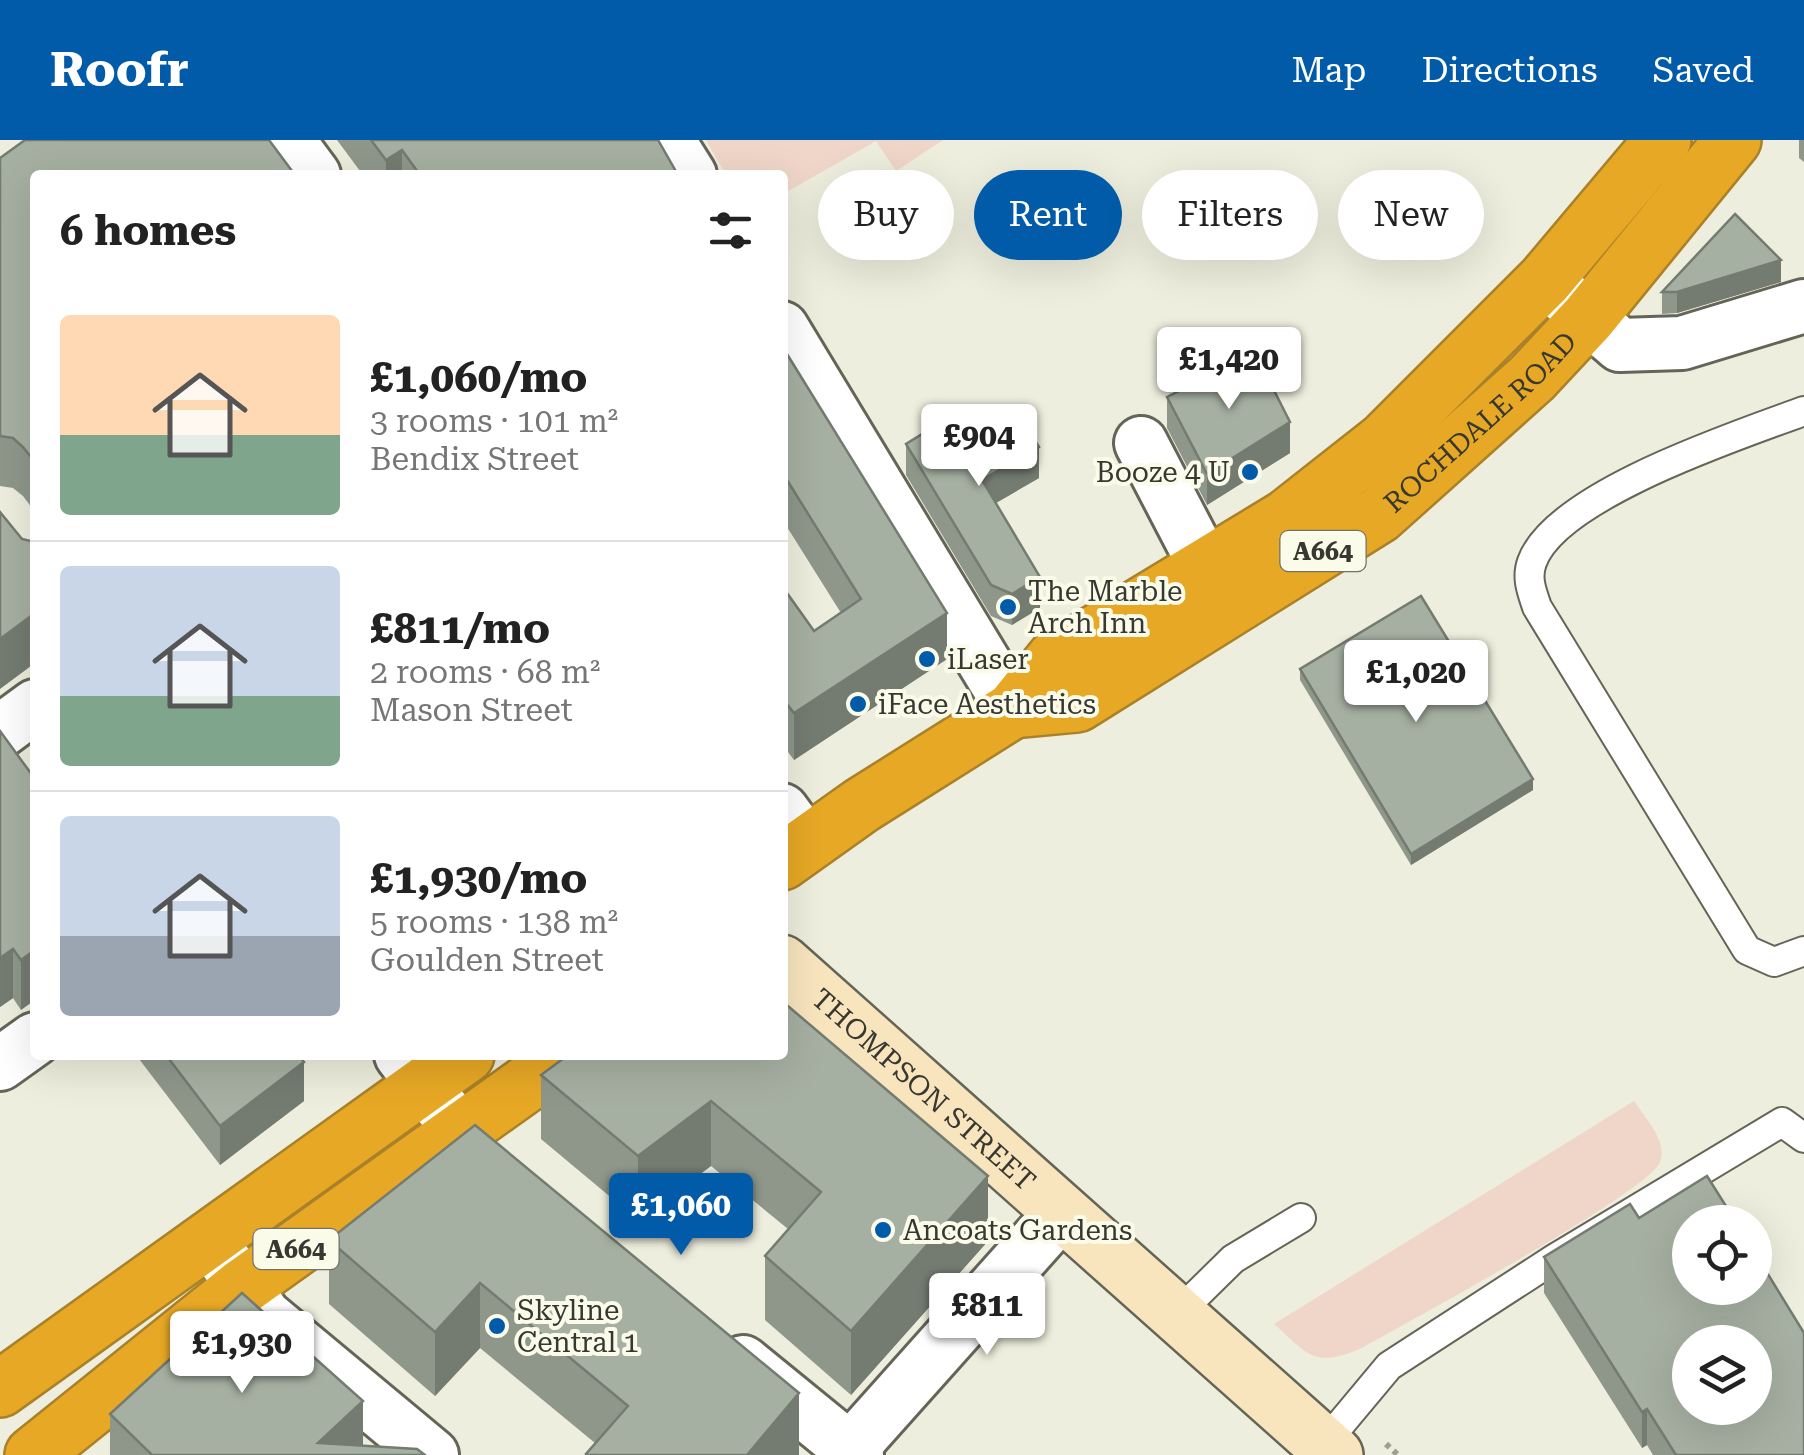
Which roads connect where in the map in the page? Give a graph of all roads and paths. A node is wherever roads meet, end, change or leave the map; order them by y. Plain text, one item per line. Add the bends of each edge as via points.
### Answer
1 (288, 140) edge
2 (668, 140) edge
3 (1663, 140) edge
4 (1733, 140) edge
5 (310, 170) edge
6 (687, 170) edge
7 (1545, 280) junction
8 (1804, 306) edge
9 (1588, 318) junction
10 (788, 338) edge
11 (1804, 411) edge
12 (1141, 444) dead end
13 (1205, 566) junction
14 (30, 710) edge
15 (1012, 710) junction
16 (0, 732) edge
17 (791, 839) edge
18 (1804, 951) edge
19 (788, 968) edge
20 (30, 1043) edge
21 (562, 1060) edge
22 (0, 1064) edge
23 (430, 1065) edge
24 (1804, 1138) edge
25 (476, 1144) junction
26 (1062, 1212) junction
27 (1301, 1218) dead end
28 (208, 1237) junction
29 (242, 1287) junction
30 (1176, 1315) junction
31 (702, 1328) edge
32 (0, 1389) edge
33 (410, 1449) edge
34 (1324, 1452) edge
35 (851, 1453) edge
36 (34, 1455) edge

1 - 5 street
2 - 6 street
3 - 7 highway, ROCHDALE ROAD / A664
4 - 9 highway, ROCHDALE ROAD / A664
7 - 9 street
7 - 13 highway, ROCHDALE ROAD / A664 via 1385,440 1286,518
8 - 9 street via 1682,342 1620,345
9 - 15 highway, ROCHDALE ROAD / A664 via 1456,450 1379,514 1078,704
10 - 15 street
11 - 18 lane via 1604,494 1548,539 1532,562 1529,584 1740,940 1774,962
12 - 13 street
13 - 15 highway, ROCHDALE ROAD / A664 via 1056,658
14 - 16 street
15 - 17 highway, ROCHDALE ROAD / A664
19 - 26 street, THOMPSON STREET
20 - 22 street
21 - 25 highway, A664
23 - 25 street
23 - 28 highway, A664
24 - 34 lane via 1782,1122 1389,1366
25 - 29 highway, A664
26 - 30 street, THOMPSON STREET
26 - 35 street
27 - 30 lane via 1233,1259
28 - 29 street
28 - 32 highway, A664
29 - 33 street
29 - 36 highway, A664
30 - 34 street, THOMPSON STREET
31 - 35 street

